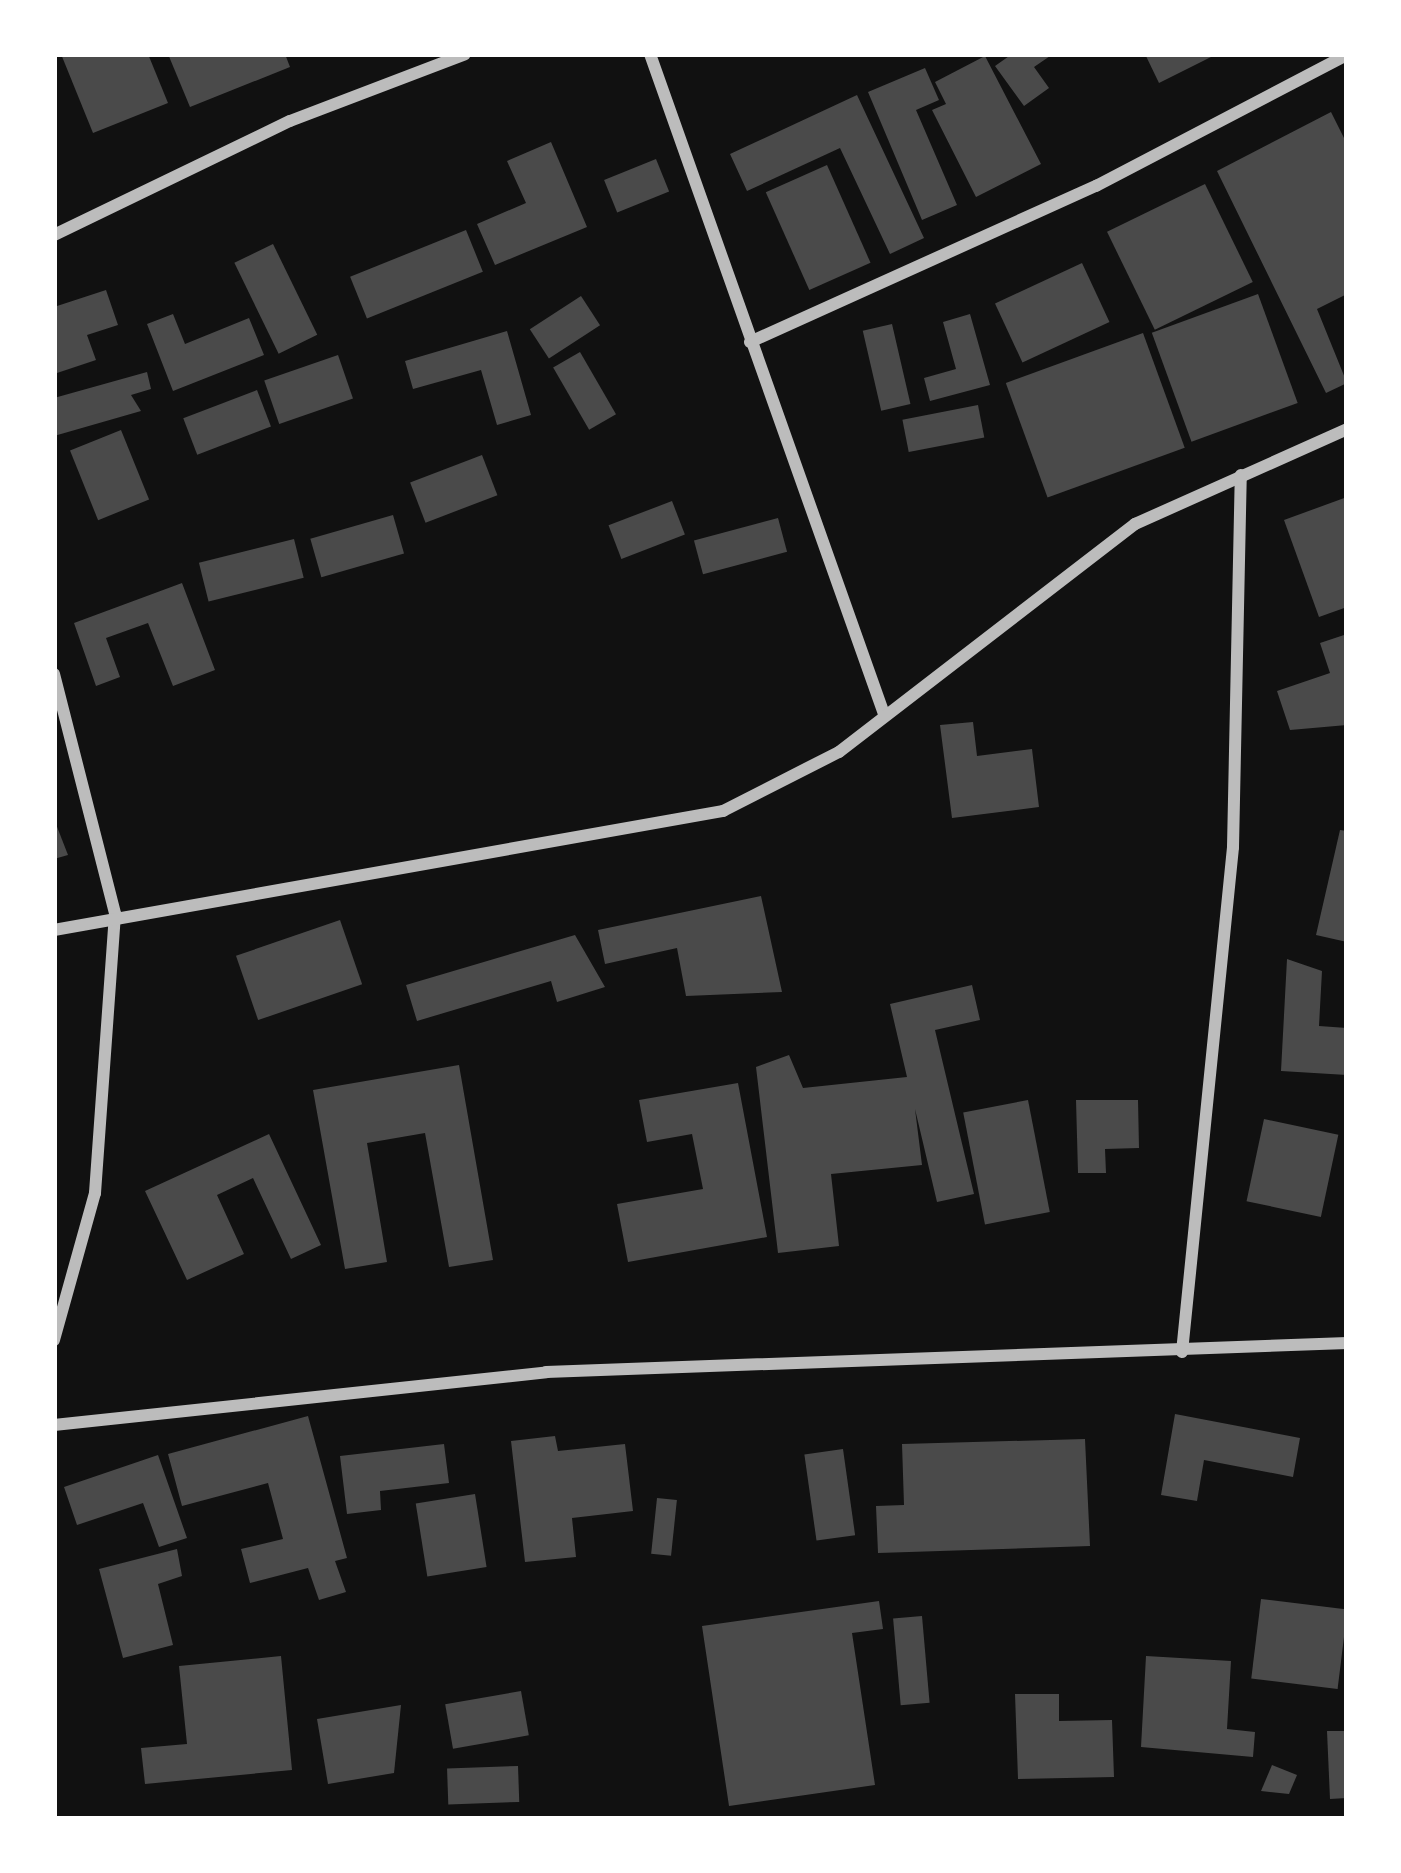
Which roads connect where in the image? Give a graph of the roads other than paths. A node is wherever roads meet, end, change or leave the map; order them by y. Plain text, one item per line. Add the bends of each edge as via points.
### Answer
1 (465, 54) edge
2 (650, 54) edge
3 (1347, 55) edge
4 (54, 235) edge
5 (750, 342) junction
6 (1347, 429) edge
7 (1241, 476) junction
8 (54, 674) edge
9 (884, 714) junction
10 (115, 914) junction
11 (54, 930) edge
12 (54, 1340) edge
13 (1347, 1343) edge
14 (1182, 1352) junction
15 (54, 1425) edge

1 - 4 street via 290,122
2 - 5 street
3 - 5 street via 1096,186
5 - 9 street
6 - 7 street
7 - 9 street via 1135,524
7 - 14 street via 1233,848
8 - 10 street
9 - 10 street via 790,784 723,811 548,850
10 - 11 street
10 - 12 street via 95,1192
13 - 14 street
14 - 15 street via 546,1372

